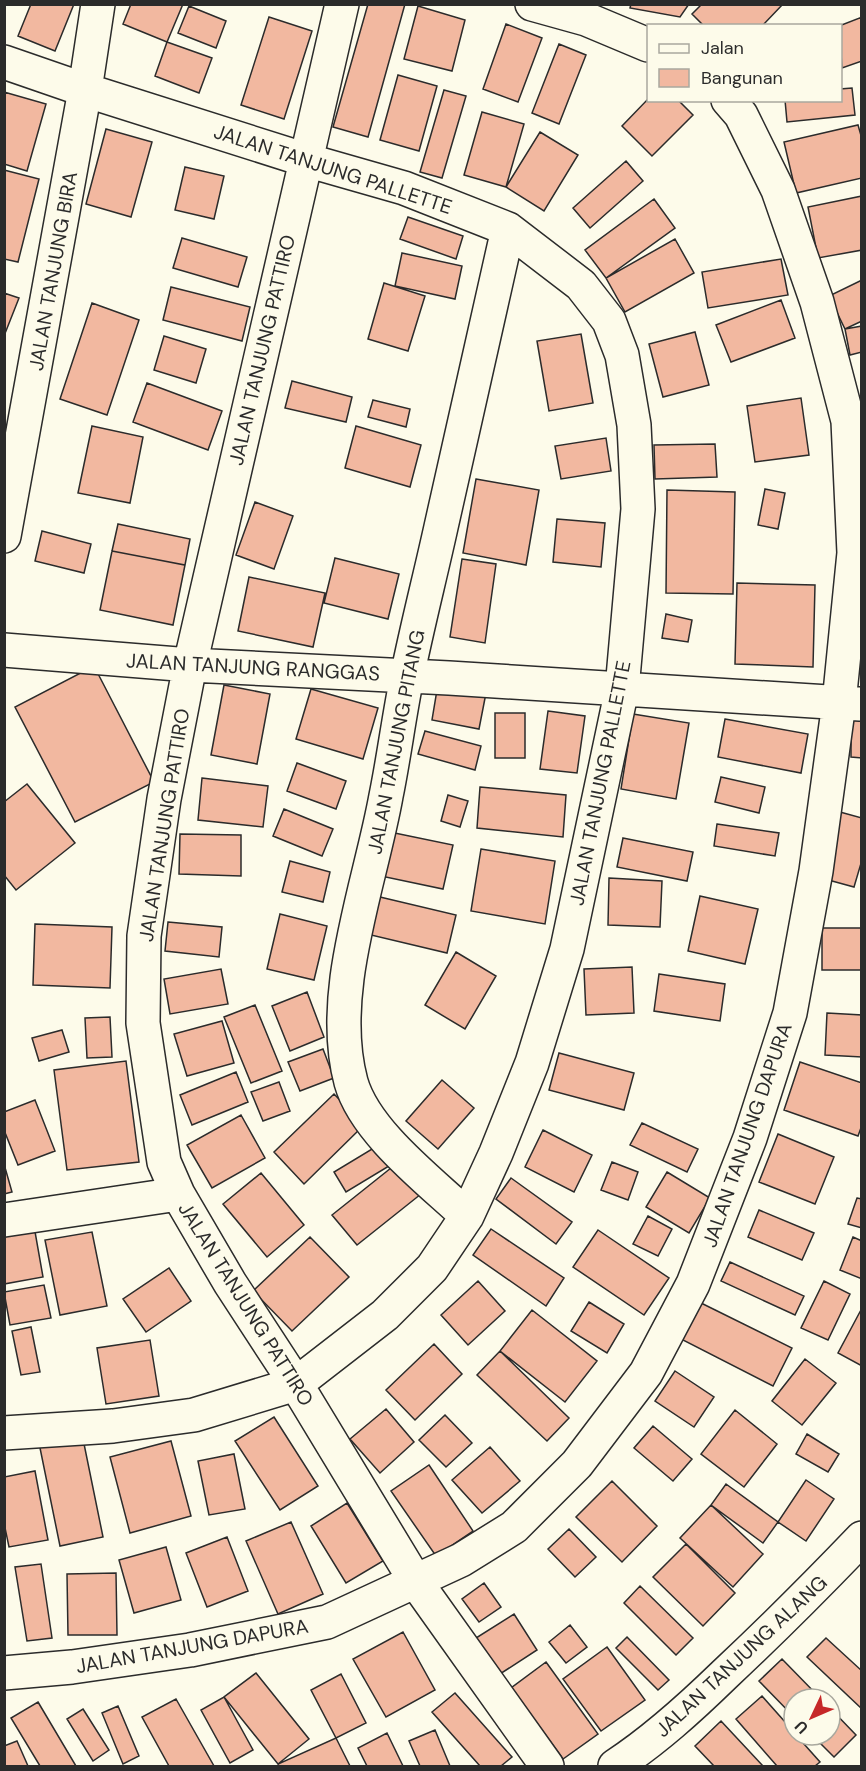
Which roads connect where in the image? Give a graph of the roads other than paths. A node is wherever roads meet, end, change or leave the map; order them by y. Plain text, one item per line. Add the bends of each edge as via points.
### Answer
1 (98, 4) edge
2 (342, 4) edge
3 (532, 4) edge
4 (647, 45) edge
5 (4, 62) edge
6 (85, 90) junction
7 (730, 102) edge
8 (306, 160) junction
9 (508, 229) junction
10 (4, 536) edge
11 (4, 650) edge
12 (190, 665) junction
13 (407, 676) junction
14 (622, 689) junction
15 (850, 704) edge
16 (178, 1194) junction
17 (467, 1216) junction
18 (4, 1220) edge
19 (296, 1384) junction
20 (4, 1433) edge
21 (861, 1538) edge
22 (416, 1581) junction
23 (4, 1673) edge
24 (548, 1767) edge
25 (615, 1767) edge

1 - 6 street, JALAN TANJUNG BIRA
2 - 8 street, JALAN TANJUNG PATTIRO
3 - 4 street via 586,19
5 - 6 street, JALAN TANJUNG PALLETTE
6 - 8 street, JALAN TANJUNG PALLETTE
6 - 10 street, JALAN TANJUNG BIRA
7 - 15 street, JALAN TANJUNG DAPURA via 741,116 778,190 817,302 848,421 854,553
8 - 9 street, JALAN TANJUNG PALLETTE via 404,188
8 - 12 street, JALAN TANJUNG PATTIRO
9 - 13 street, JALAN TANJUNG PITANG
9 - 14 street, JALAN TANJUNG PALLETTE via 581,285 609,321 622,355 634,425 638,509
11 - 12 street, JALAN TANJUNG RANGGAS
12 - 13 street, JALAN TANJUNG RANGGAS
12 - 16 street, JALAN TANJUNG PATTIRO via 164,799 144,936 143,1023 164,1162
13 - 14 street, JALAN TANJUNG RANGGAS
13 - 17 street, JALAN TANJUNG PITANG via 346,989 347,1061 363,1108 386,1140
14 - 15 street, JALAN TANJUNG RANGGAS
14 - 17 street, JALAN TANJUNG PALLETTE via 567,950 532,1063
15 - 22 street, JALAN TANJUNG DAPURA via 790,1012 750,1138 693,1284 646,1373 577,1464 514,1527 461,1560
16 - 18 street
16 - 19 street, JALAN TANJUNG PATTIRO
17 - 19 street, JALAN TANJUNG PALLETTE via 432,1268 385,1315
19 - 20 street, JALAN TANJUNG PALLETTE via 194,1415 113,1426
19 - 22 street, JALAN TANJUNG PATTIRO
21 - 25 street, JALAN TANJUNG ALANG via 792,1612 710,1689 644,1748
22 - 23 street, JALAN TANJUNG DAPURA via 327,1622 284,1632 190,1650
22 - 24 street, JALAN TANJUNG PATTIRO

